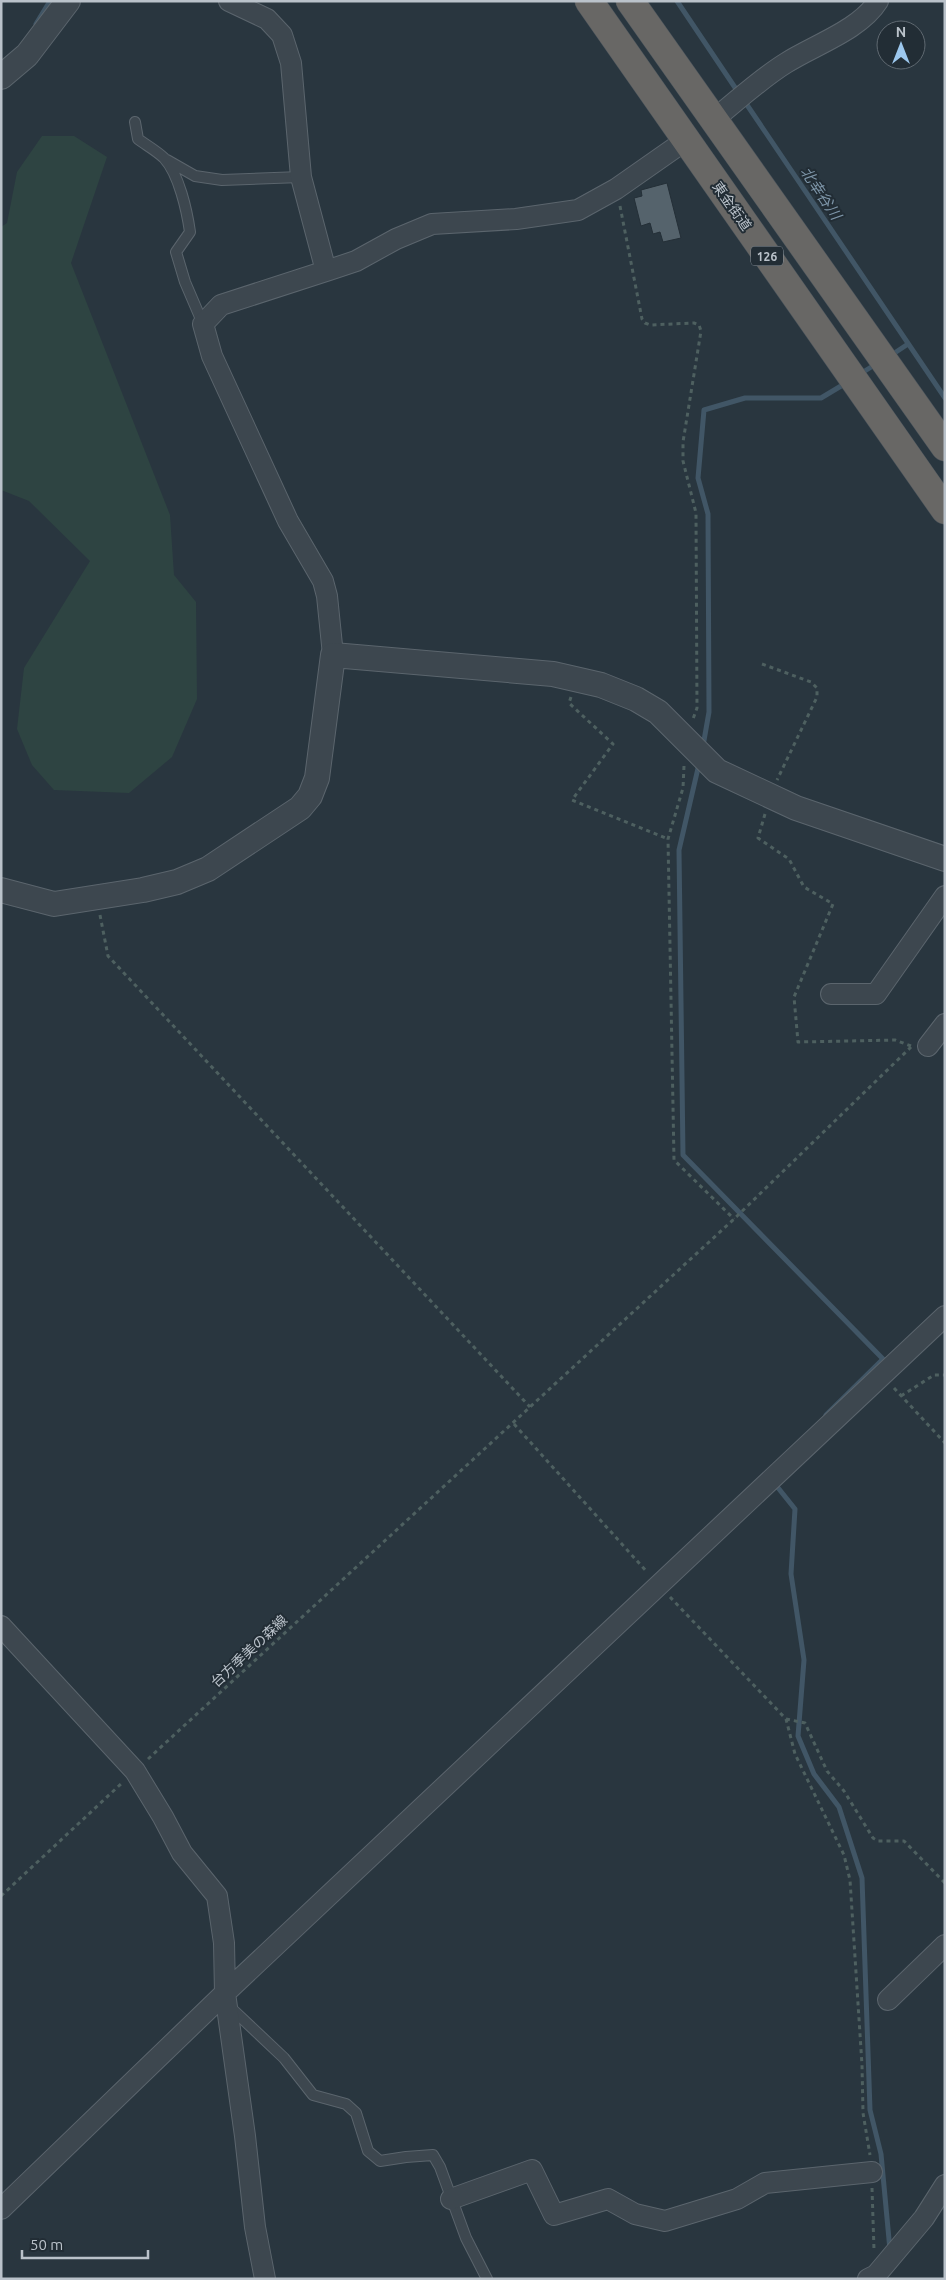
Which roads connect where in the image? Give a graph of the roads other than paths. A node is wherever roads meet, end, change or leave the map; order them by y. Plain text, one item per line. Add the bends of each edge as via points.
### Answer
1 (68, 1) edge
2 (229, 1) edge
3 (588, 1) edge
4 (630, 1) edge
5 (878, 1) edge
6 (1, 77) edge
7 (713, 120) junction
8 (135, 122) dead end
9 (686, 140) junction
10 (164, 158) junction
11 (300, 177) junction
12 (326, 271) junction
13 (203, 324) junction
14 (945, 447) edge
15 (945, 510) edge
16 (333, 655) junction
17 (945, 859) edge
18 (1, 890) edge
19 (945, 896) edge
20 (832, 994) dead end
21 (945, 1024) edge
22 (920, 1046) road end
23 (945, 1316) edge
24 (1, 1626) edge
25 (945, 1944) edge
26 (226, 1999) junction
27 (888, 2000) dead end
28 (872, 2172) road end
29 (945, 2185) edge
30 (452, 2199) junction
31 (1, 2209) edge
32 (872, 2277) edge
33 (265, 2279) edge
34 (487, 2279) edge

1 - 6 street via 27,55
2 - 11 street via 267,19 282,35 291,64
3 - 9 highway, 東金街道 / 126
4 - 7 highway, 126
5 - 7 street via 871,12 785,64
7 - 9 highway
7 - 14 highway, 126
8 - 10 lane via 138,139
9 - 12 street via 616,189 578,210 516,219 432,224 356,261
9 - 15 highway, 東金街道 / 126
10 - 11 lane via 195,176 222,180
10 - 13 lane via 174,174 188,214 190,232 176,252
11 - 12 street
12 - 13 street via 221,306
13 - 16 street via 212,356 288,522 323,581
16 - 17 street via 579,679 636,699 658,712 717,771 796,808
16 - 18 street via 317,778 310,796 300,808 208,869 177,882 54,904
19 - 20 street via 876,994
21 - 22 street
23 - 26 street via 658,1584
24 - 26 street via 135,1771 182,1854 217,1896 224,1943
25 - 27 street
26 - 30 lane via 284,2058 313,2095 346,2104 356,2113 368,2151 380,2161 433,2155
26 - 31 street
26 - 33 street via 255,2226
28 - 30 street via 764,2183 737,2199 665,2221 635,2214 608,2199 554,2215 532,2170
29 - 32 street via 924,2218
30 - 34 lane via 466,2238

